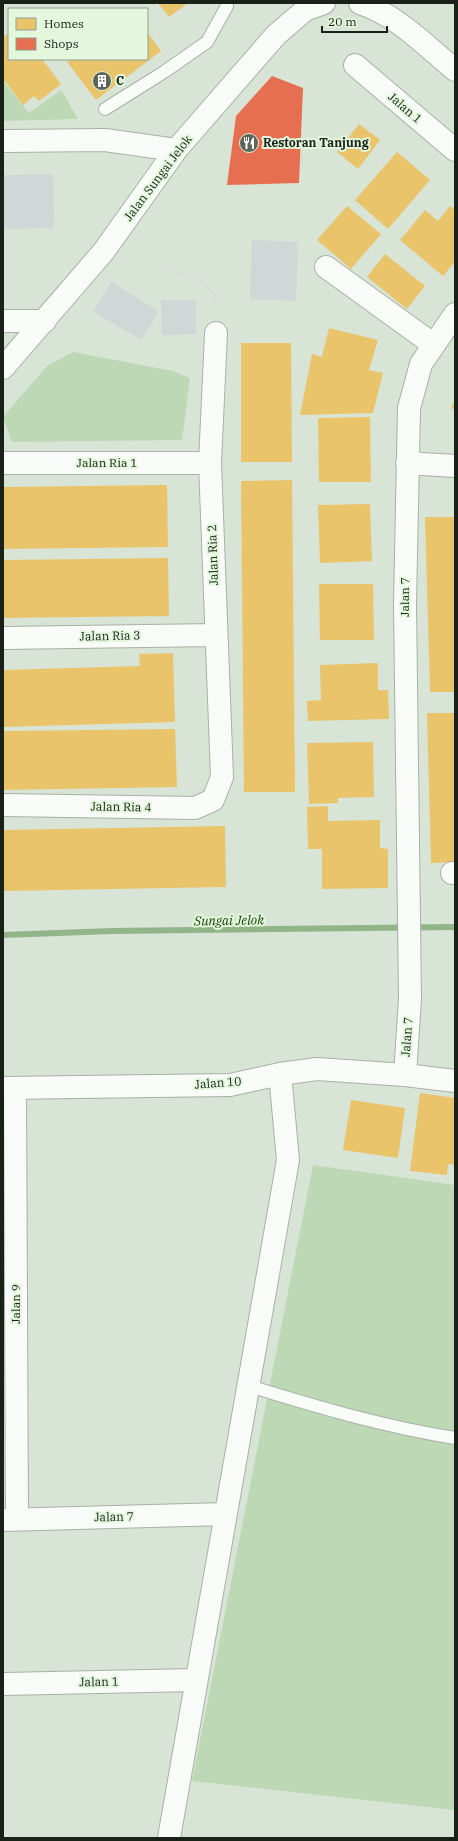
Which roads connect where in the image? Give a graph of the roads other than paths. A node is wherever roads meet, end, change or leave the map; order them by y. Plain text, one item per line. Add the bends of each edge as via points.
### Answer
1 (227, 3) edge
2 (324, 3) edge
3 (360, 3) edge
4 (355, 65) dead end
5 (455, 70) edge
6 (105, 109) dead end
7 (3, 141) edge
8 (176, 150) junction
9 (455, 150) edge
10 (326, 267) dead end
11 (455, 314) edge
12 (3, 321) edge
13 (45, 321) junction
14 (216, 333) dead end
15 (434, 345) junction
16 (3, 368) edge
17 (3, 463) edge
18 (210, 463) junction
19 (407, 463) junction
20 (455, 466) edge
21 (216, 635) junction
22 (3, 638) edge
23 (222, 777) joint
24 (3, 806) edge
25 (280, 1074) junction
26 (405, 1075) junction
27 (455, 1081) edge
28 (9, 1088) edge
29 (249, 1386) junction
30 (455, 1438) edge
31 (225, 1514) junction
32 (10, 1520) edge
33 (195, 1680) junction
34 (3, 1684) edge
35 (169, 1838) edge

1 - 6 lane via 207,42
2 - 8 street, Jalan Sungai Jelok via 305,10 276,35
3 - 5 street via 392,18
4 - 9 street, Jalan 1
7 - 8 street via 105,140
8 - 13 street, Jalan Sungai Jelok via 104,251
10 - 15 street
11 - 15 street, Jalan 7
12 - 13 street
13 - 16 street, Jalan Sungai Jelok
14 - 18 street, Jalan Ria 2
15 - 19 street, Jalan 7 via 422,364 409,408
17 - 18 street, Jalan Ria 1
18 - 21 street, Jalan Ria 2
19 - 20 street
19 - 26 street, Jalan 7 via 405,604 410,999
21 - 22 street, Jalan Ria 3
21 - 23 street, Jalan Ria 2
23 - 24 street, Jalan Ria 4 via 213,800 195,808
25 - 26 street, Jalan 10 via 317,1069
25 - 28 street, Jalan 10 via 230,1085
25 - 29 street via 288,1160
26 - 27 street, Jalan 10
28 - 32 street, Jalan 9
29 - 30 lane via 329,1411 416,1432
29 - 31 street
31 - 32 street, Jalan 7
31 - 33 street
33 - 34 street, Jalan 1
33 - 35 street

